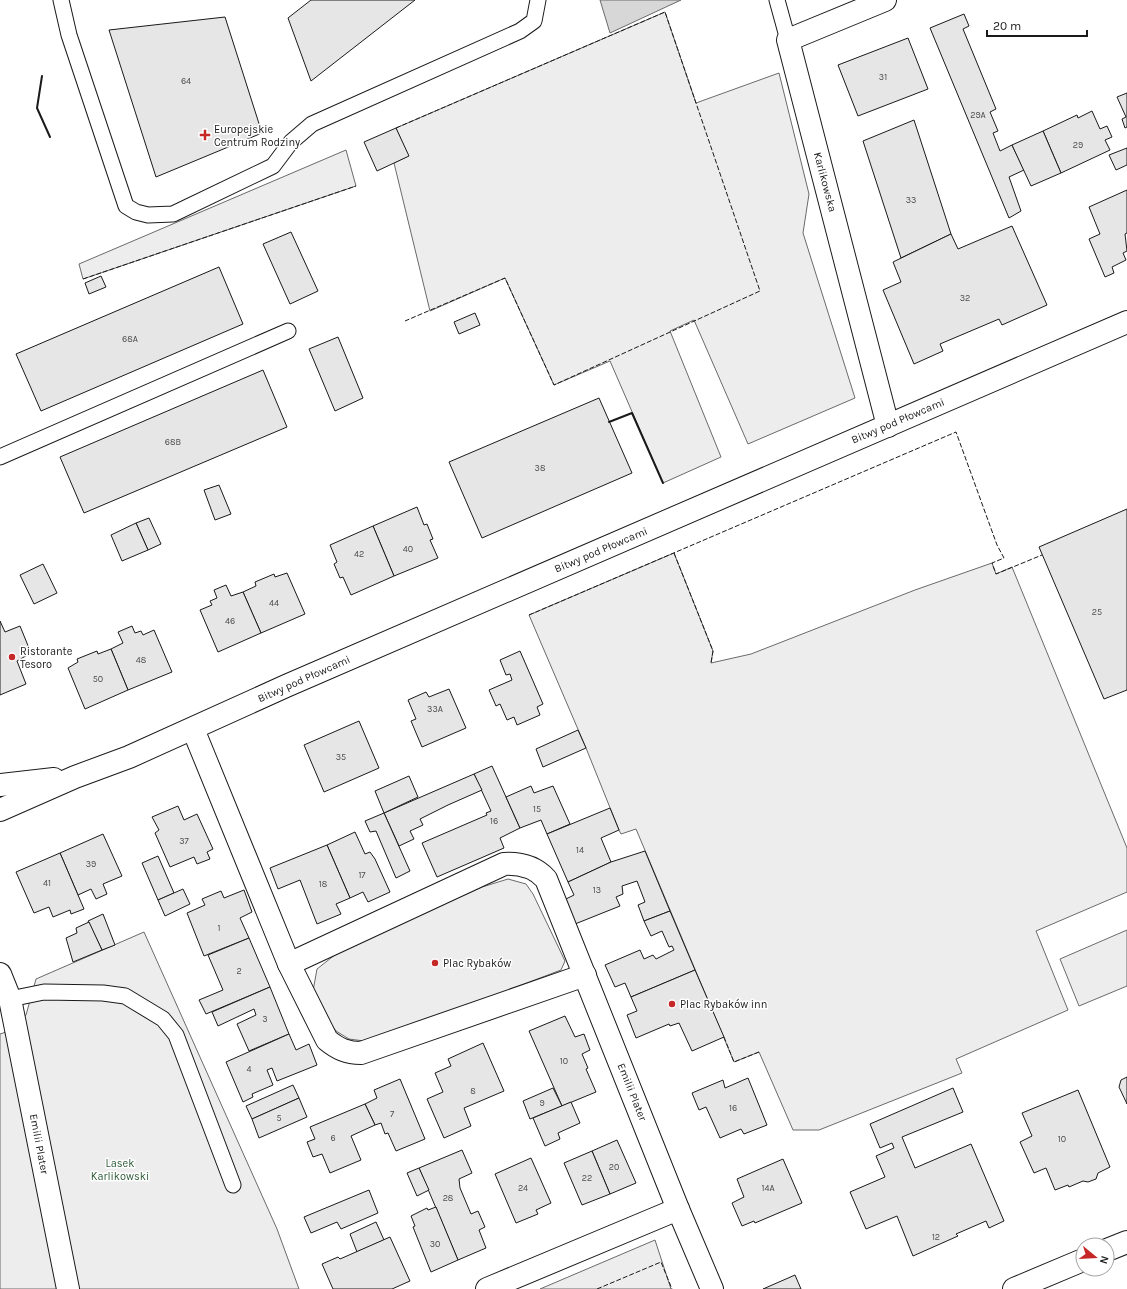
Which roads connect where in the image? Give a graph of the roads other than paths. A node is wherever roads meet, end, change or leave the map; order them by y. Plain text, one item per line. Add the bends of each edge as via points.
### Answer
1 (61, 0) edge
2 (538, 0) edge
3 (777, 0) edge
4 (885, 0) edge
5 (788, 40) junction
6 (1127, 322) edge
7 (288, 331) dead end
8 (888, 426) junction
9 (0, 457) edge
10 (194, 729) junction
11 (75, 777) junction
12 (0, 786) edge
13 (0, 810) edge
14 (289, 964) junction
15 (0, 974) edge
16 (585, 975) junction
17 (5, 1001) edge
18 (233, 1185) dead end
19 (678, 1209) junction
20 (1127, 1242) edge
21 (1115, 1247) edge
22 (1075, 1263) edge
23 (68, 1289) edge
24 (487, 1289) edge
25 (712, 1289) edge
26 (1014, 1289) edge

1 - 2 lane via 69,35 126,206 148,216 173,214 274,166 291,142 312,124 520,32 534,20
3 - 5 lane
4 - 5 street
5 - 8 street, Karlikowska
6 - 8 street, Bitwy pod Płowcami
7 - 9 lane
8 - 10 street, Bitwy pod Płowcami via 286,686
10 - 11 street, Bitwy pod Płowcami
10 - 14 street
11 - 12 street, Bitwy pod Płowcami
11 - 13 street, Bitwy pod Płowcami
14 - 16 street via 327,1040 335,1047 353,1053 361,1053
14 - 16 street via 504,864 513,864 531,867 546,879
15 - 17 street, Emilii Plater
16 - 19 street, Emilii Plater
17 - 18 lane via 44,992 103,993 125,996 163,1019 176,1035
17 - 23 street, Emilii Plater
19 - 24 street
19 - 25 street, Emilii Plater
20 - 21 street
22 - 26 street

